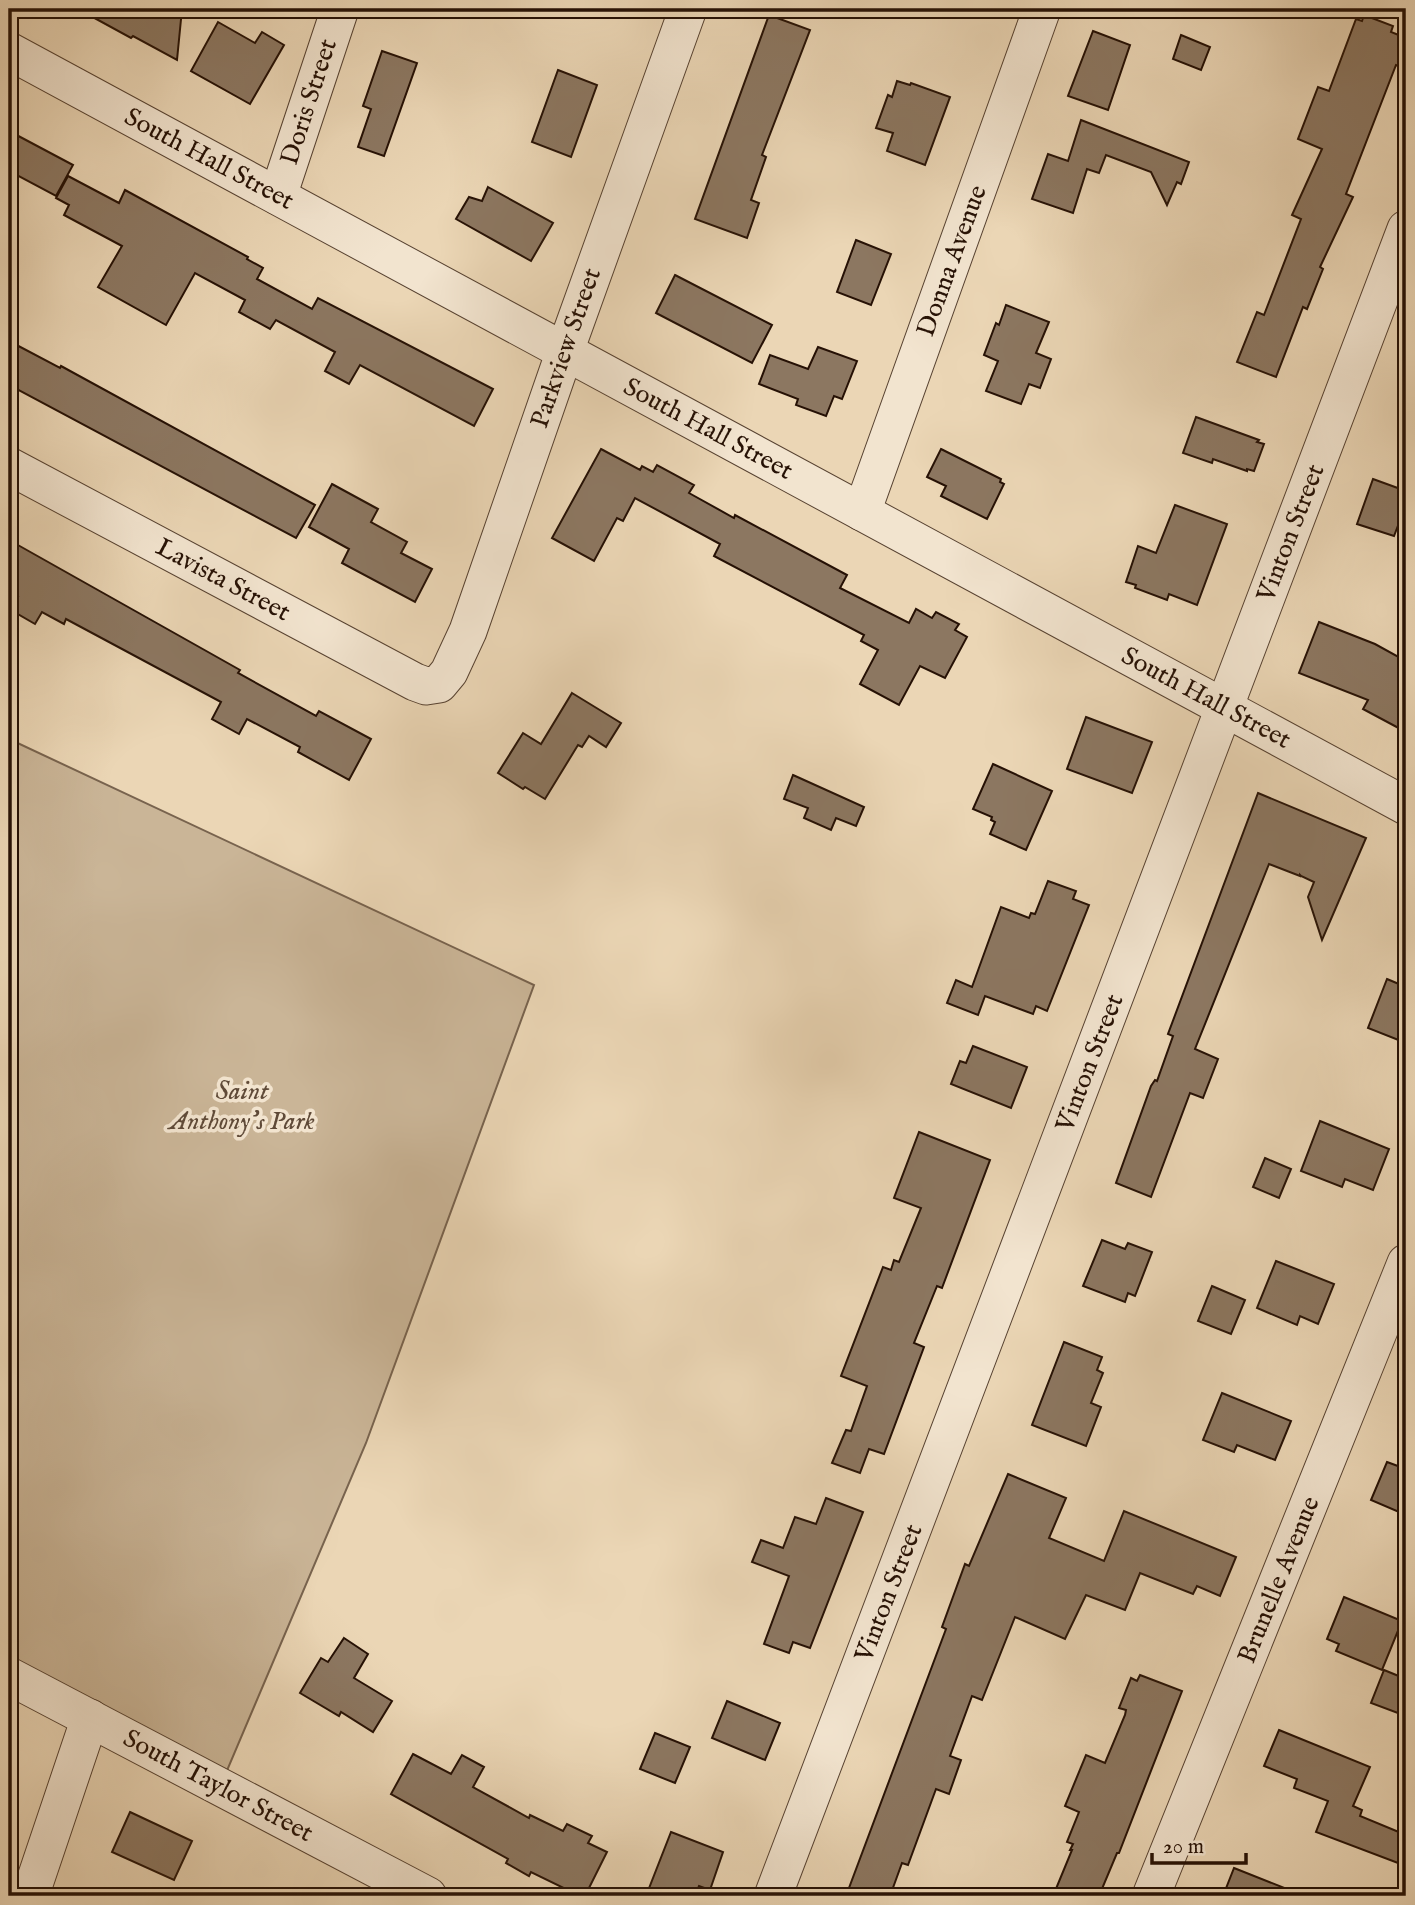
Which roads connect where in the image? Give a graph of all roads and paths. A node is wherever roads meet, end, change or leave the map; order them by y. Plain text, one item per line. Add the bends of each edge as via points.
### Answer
1 (340, 9) edge
2 (688, 9) edge
3 (1042, 9) edge
4 (9, 51) edge
5 (278, 196) junction
6 (1406, 229) edge
7 (565, 351) junction
8 (9, 466) edge
9 (862, 512) junction
10 (439, 684) joint
11 (1225, 708) junction
12 (1406, 806) edge
13 (1406, 1263) edge
14 (9, 1676) edge
15 (90, 1718) junction
16 (30, 1896) edge
17 (428, 1896) edge
18 (773, 1896) edge
19 (1151, 1896) edge

1 - 5 street, Doris Street
2 - 7 street, Parkview Street
3 - 9 street, Donna Avenue
4 - 5 street, South Hall Street
5 - 7 street, South Hall Street
6 - 11 street, Vinton Street
7 - 9 street, South Hall Street
7 - 10 street, Parkview Street via 468,631
8 - 10 street, Lavista Street via 415,682
9 - 11 street, South Hall Street
11 - 12 street, South Hall Street
11 - 18 street, Vinton Street
13 - 19 street, Brunelle Avenue
14 - 15 street, South Taylor Street
15 - 16 street
15 - 17 street, South Taylor Street

